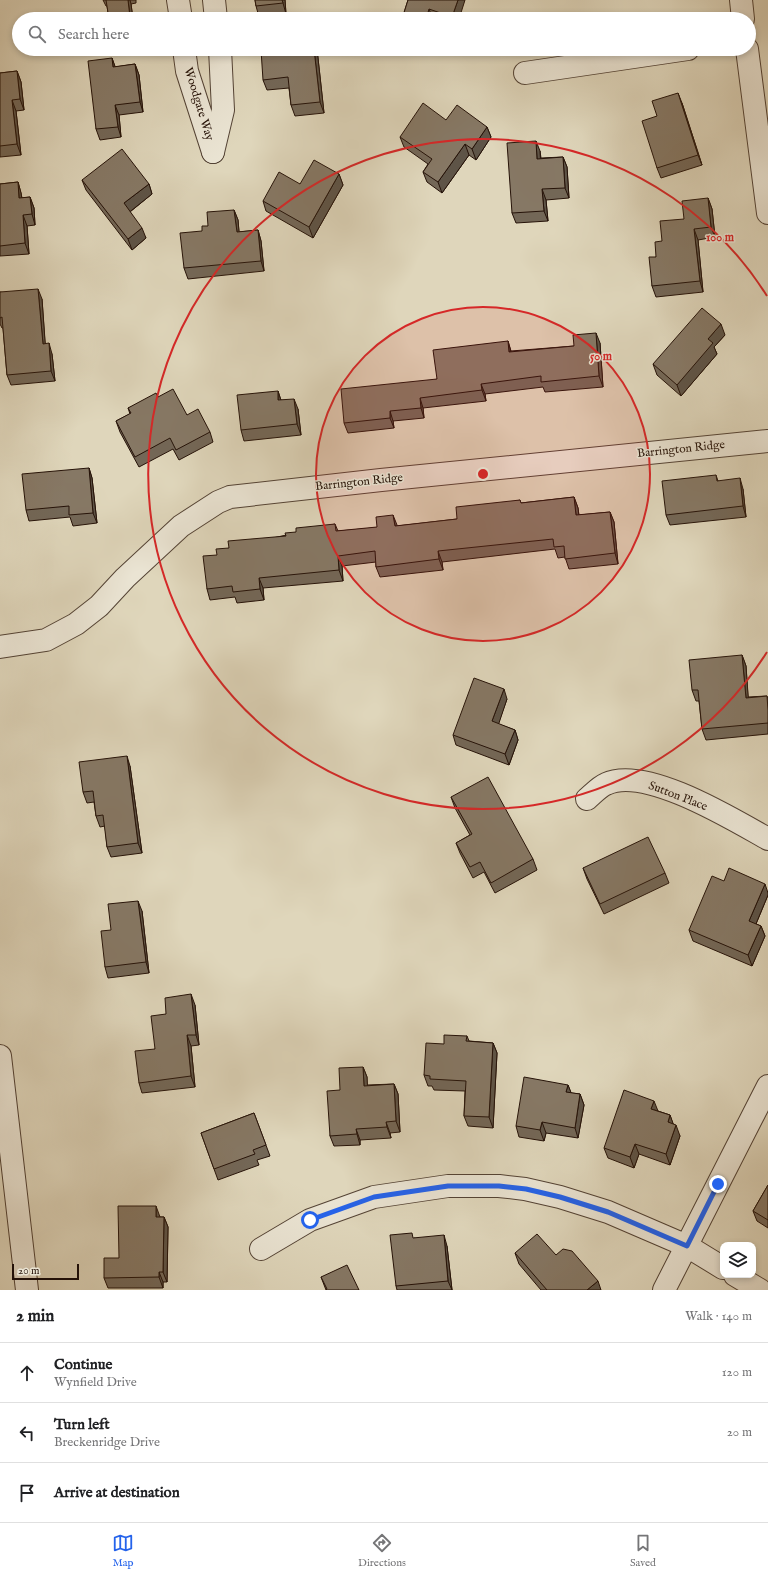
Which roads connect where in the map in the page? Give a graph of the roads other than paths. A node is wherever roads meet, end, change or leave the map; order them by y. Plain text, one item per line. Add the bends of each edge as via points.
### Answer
1 (178, 0) edge
2 (214, 0) edge
3 (741, 0) edge
4 (180, 12) edge
5 (215, 12) edge
6 (742, 12) edge
7 (185, 56) edge
8 (220, 56) edge
9 (640, 56) edge
10 (748, 56) edge
11 (525, 73) dead end
12 (768, 214) edge
13 (768, 441) edge
14 (0, 647) edge
15 (587, 799) dead end
16 (768, 839) edge
17 (0, 1056) edge
18 (768, 1086) edge
19 (687, 1246) junction
20 (261, 1249) dead end
21 (720, 1266) edge
22 (740, 1278) edge
23 (27, 1290) edge
24 (664, 1290) edge
25 (760, 1290) edge

1 - 4 street
2 - 5 street
3 - 6 street
7 - 8 street, Woodgate Way via 187,71 213,152 223,110
9 - 11 street
10 - 12 street
13 - 14 street, Barrington Ridge via 230,497 181,526 99,606 76,624 46,640
15 - 16 street, Sutton Place via 607,783 629,779 662,787 692,799
17 - 23 street
18 - 19 street
19 - 20 street via 608,1212 560,1197 499,1186 448,1186 374,1197 310,1220
19 - 21 street
19 - 24 street
22 - 25 street

